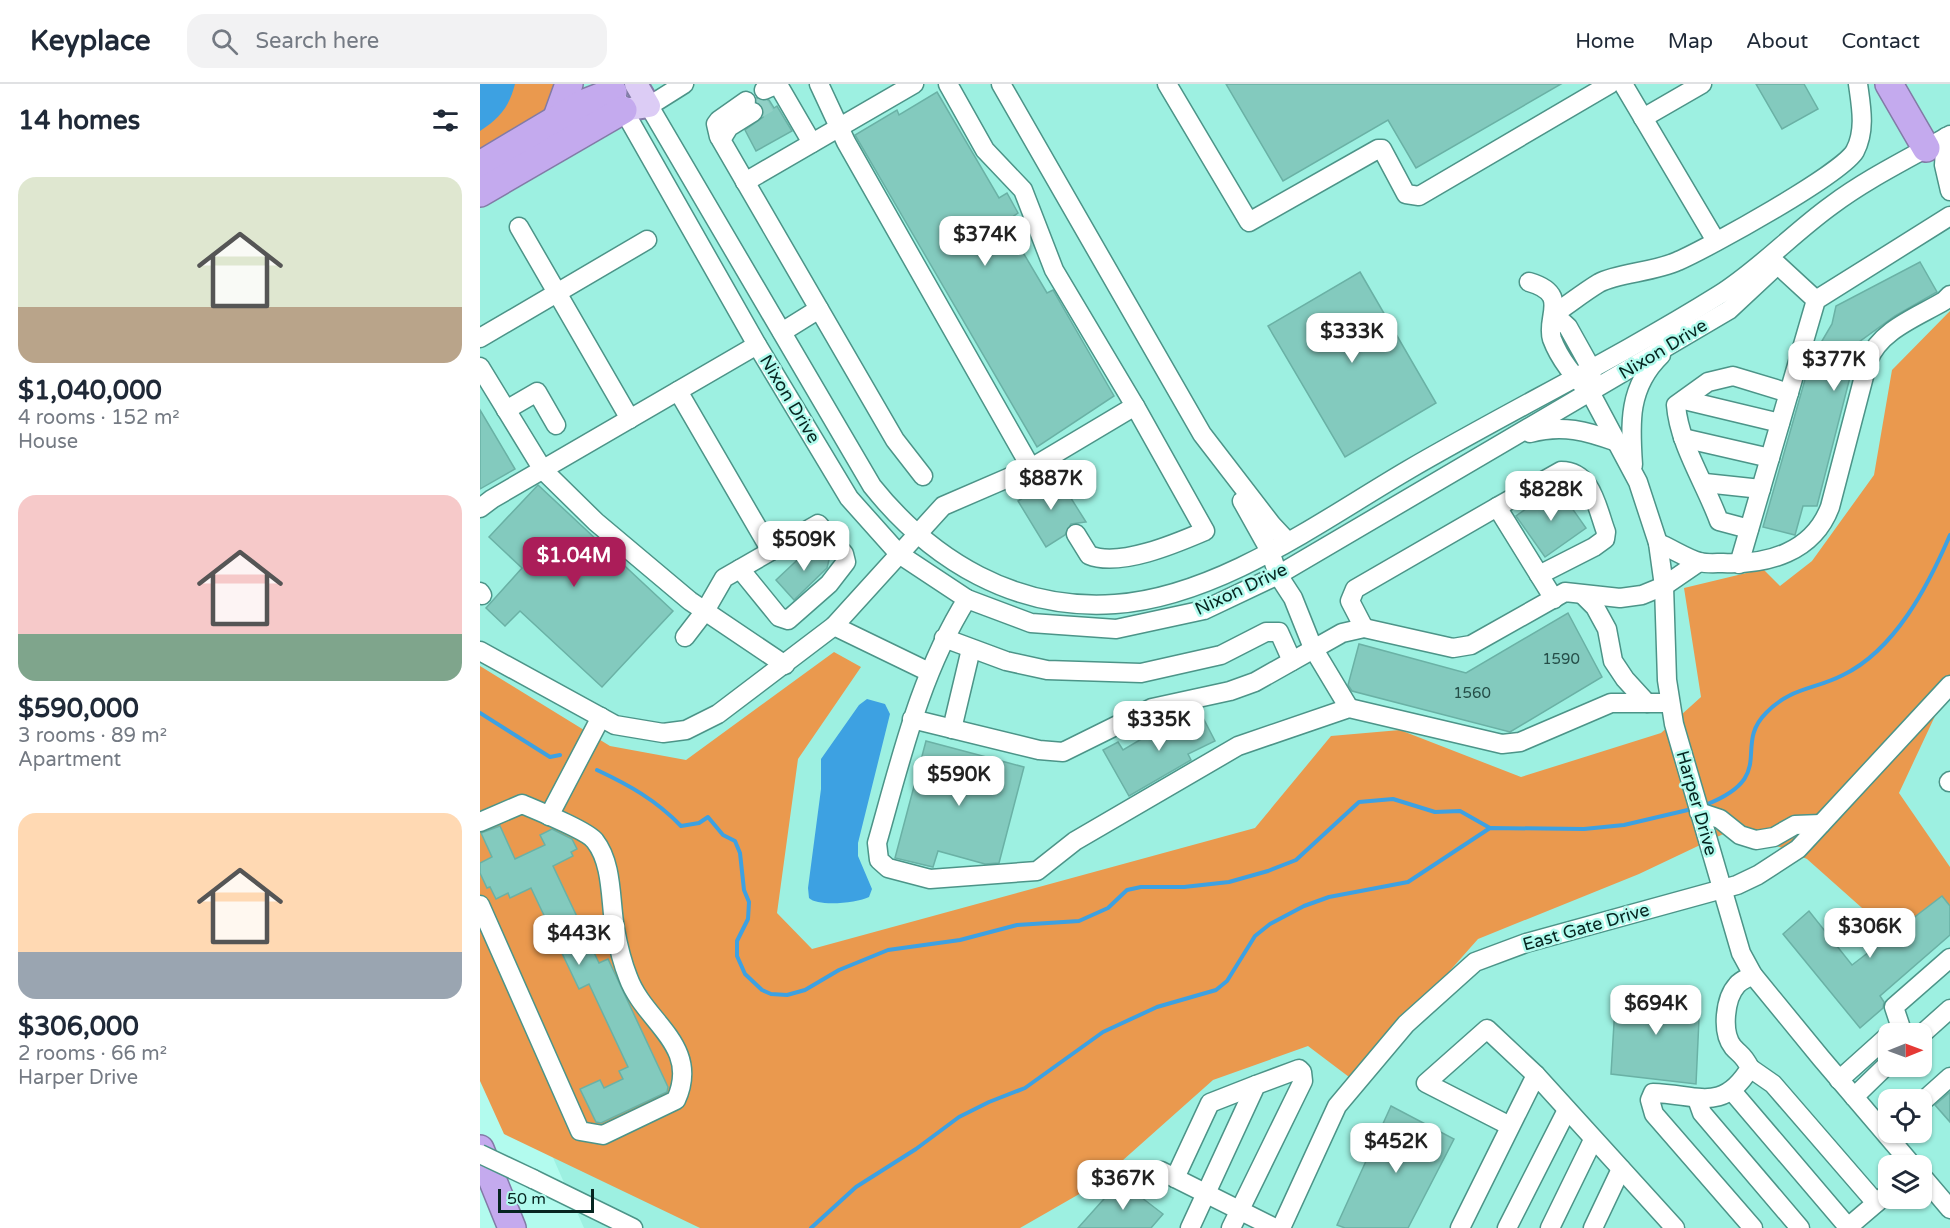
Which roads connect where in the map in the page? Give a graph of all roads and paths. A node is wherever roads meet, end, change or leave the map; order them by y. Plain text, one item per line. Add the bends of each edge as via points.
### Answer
1 (569, 84) edge
2 (684, 84) edge
3 (819, 84) edge
4 (914, 84) edge
5 (948, 84) edge
6 (1001, 84) edge
7 (1610, 84) edge
8 (1623, 84) edge
9 (1702, 84) edge
10 (1857, 84) edge
11 (1889, 84) edge
12 (1173, 86) edge
13 (627, 93) edge
14 (767, 96) dead end
15 (749, 106) tunnel mouth
16 (1643, 118) junction
17 (555, 120) junction
18 (839, 127) junction
19 (1941, 140) edge
20 (812, 142) junction
21 (480, 165) edge
22 (745, 182) junction
23 (1950, 191) edge
24 (480, 193) edge
25 (1828, 207) junction
26 (1950, 216) edge
27 (519, 227) dead end
28 (647, 240) dead end
29 (1716, 241) junction
30 (1777, 264) junction
31 (1529, 282) dead end
32 (557, 293) junction
33 (1950, 295) edge
34 (1816, 300) junction
35 (819, 309) junction
36 (1554, 314) junction
37 (782, 332) junction
38 (480, 338) edge
39 (1676, 341) junction
40 (757, 345) junction
41 (480, 367) edge
42 (1592, 370) junction
43 (1576, 379) junction
44 (678, 391) junction
45 (1590, 392) junction
46 (1789, 393) junction
47 (1684, 400) junction
48 (1135, 406) junction
49 (506, 410) junction
50 (630, 419) junction
51 (1780, 423) junction
52 (556, 425) dead end
53 (1511, 438) junction
54 (1683, 438) junction
55 (1617, 442) junction
56 (1210, 445) junction
57 (1770, 458) junction
58 (1031, 468) junction
59 (543, 470) junction
60 (1634, 473) junction
61 (923, 476) dead end
62 (1705, 483) junction
63 (1761, 489) junction
64 (1497, 507) junction
65 (480, 508) edge
66 (1749, 530) junction
67 (1076, 534) dead end
68 (917, 535) junction
69 (1287, 541) junction
70 (1658, 543) junction
71 (771, 551) junction
72 (1270, 551) junction
73 (899, 554) junction
74 (1699, 562) junction
75 (1739, 564) junction
76 (740, 569) junction
77 (1278, 574) junction
78 (1539, 574) junction
79 (1664, 586) junction
80 (1584, 596) junction
81 (967, 599) junction
82 (1554, 599) junction
83 (705, 611) junction
84 (834, 626) junction
85 (1364, 627) junction
86 (685, 637) dead end
87 (944, 638) junction
88 (1313, 648) junction
89 (971, 649) junction
90 (480, 651) edge
91 (1292, 661) junction
92 (785, 665) junction
93 (929, 672) junction
94 (1947, 695) edge
95 (1647, 703) junction
96 (1670, 703) junction
97 (1349, 708) junction
98 (601, 717) junction
99 (912, 719) junction
100 (952, 729) junction
101 (1699, 812) junction
102 (549, 816) junction
103 (480, 822) edge
104 (1821, 824) junction
105 (1721, 889) junction
106 (480, 905) edge
107 (1950, 958) edge
108 (1753, 975) junction
109 (1950, 1009) edge
110 (1895, 1023) edge
111 (1932, 1025) edge
112 (1878, 1047) edge
113 (1750, 1068) junction
114 (1878, 1074) edge
115 (1536, 1075) junction
116 (1950, 1077) edge
117 (1839, 1080) junction
118 (1256, 1085) junction
119 (1732, 1091) junction
120 (1932, 1093) edge
121 (1854, 1097) junction
122 (1697, 1099) junction
123 (1567, 1110) junction
124 (1878, 1122) edge
125 (1510, 1126) junction
126 (1593, 1140) junction
127 (1895, 1143) edge
128 (480, 1149) edge
129 (480, 1154) edge
130 (1905, 1155) edge
131 (1621, 1169) junction
132 (1932, 1188) edge
133 (1206, 1194) junction
134 (1878, 1194) edge
135 (1878, 1201) edge
136 (1950, 1209) edge
137 (1240, 1210) junction
138 (1288, 1223) edge
139 (512, 1228) edge
140 (633, 1228) edge
141 (1190, 1228) edge
142 (1231, 1228) edge
143 (1275, 1228) edge
144 (1460, 1228) edge
145 (1507, 1228) edge
146 (1550, 1228) edge
147 (1593, 1228) edge
148 (1675, 1228) edge
149 (1753, 1228) edge
150 (1800, 1228) edge
151 (1847, 1228) edge

1 - 17 highway
2 - 13 street
3 - 18 street
4 - 18 street
5 - 48 street via 984,150 1023,190 1054,270
6 - 56 street
7 - 12 street via 1419,196 1406,194 1382,149 1378,149 1249,222
8 - 16 street
9 - 16 street
10 - 29 street via 1862,122 1854,152 1832,173
11 - 19 highway
13 - 17 highway via 582,104
13 - 24 highway
13 - 37 street, Nixon Drive
13 - 40 street, Nixon Drive
14 - 20 street via 783,96 789,102
15 - 22 street via 719,120 716,130
16 - 29 street
17 - 21 highway
18 - 20 street
18 - 58 street
19 - 23 street
19 - 25 street, Nixon Drive
20 - 22 street
22 - 35 street
25 - 30 street, Nixon Drive
25 - 42 street, Nixon Drive via 1722,293
26 - 34 street
27 - 32 street
28 - 32 street
29 - 36 street via 1668,265 1601,282
30 - 34 street
30 - 39 street, Nixon Drive via 1730,310
31 - 36 street via 1550,293
32 - 38 street
32 - 50 street
33 - 75 street via 1876,344 1868,361 1830,507 1821,525 1806,541 1780,557
34 - 46 street
35 - 37 street
35 - 61 street via 895,440
36 - 42 street via 1568,327
36 - 43 street, Harper Drive via 1551,337
37 - 68 street, Nixon Drive via 872,486
39 - 45 street, Nixon Drive
39 - 60 street via 1639,382 1632,402
40 - 44 street
40 - 73 street, Nixon Drive via 849,498
41 - 49 street
42 - 43 street, Nixon Drive
42 - 45 street
43 - 45 street, Harper Drive
43 - 69 street, Nixon Drive
44 - 50 street
44 - 71 street
45 - 53 street, Nixon Drive
45 - 55 street, Harper Drive
46 - 47 street via 1733,376 1708,382
46 - 51 street
47 - 51 street
47 - 54 street via 1676,405
48 - 58 street
48 - 67 street via 1205,531 1160,549 1113,558 1089,555
49 - 52 street via 537,392
49 - 59 street
50 - 59 street
51 - 57 street
53 - 55 street via 1562,428 1582,429
53 - 77 street, Nixon Drive
54 - 57 street
54 - 62 street
55 - 60 street, Harper Drive
56 - 69 street
56 - 72 street
57 - 63 street
58 - 68 street via 943,506
59 - 65 street
59 - 83 street via 596,522
60 - 70 street, Harper Drive
62 - 63 street
62 - 66 street via 1719,520
63 - 66 street
64 - 78 street
64 - 78 street via 1561,471 1572,471 1588,483 1605,539
64 - 85 street via 1355,589 1350,600
66 - 75 street
68 - 72 street, Nixon Drive via 954,563 986,580 1030,596 1083,604 1122,604 1169,596 1223,576
68 - 73 street
69 - 72 street, Nixon Drive
70 - 74 street
70 - 79 street, Harper Drive
71 - 76 street
71 - 76 street via 818,524 844,554 846,564 792,619 779,618
72 - 77 street
73 - 81 street, Nixon Drive
73 - 84 street
74 - 75 street
74 - 79 street
76 - 83 street via 724,578
77 - 81 street, Nixon Drive via 1204,610 1116,629 1031,622
77 - 88 street via 1293,598
78 - 82 street
79 - 80 street via 1620,598
79 - 96 street, Harper Drive
80 - 82 street via 1565,592
80 - 95 street via 1607,629 1613,661
81 - 87 street
82 - 85 street via 1471,645 1453,648
83 - 86 street
83 - 92 street
84 - 92 street
84 - 93 street
85 - 88 street
87 - 89 street
87 - 93 street
88 - 91 street
88 - 97 street
89 - 91 street via 1047,670 1141,674 1221,655 1266,632 1279,632
89 - 100 street
90 - 98 street
91 - 100 street via 1230,691 1152,708 1063,752
92 - 98 street via 718,714 686,730 640,730 615,725
93 - 99 street
94 - 104 street, East Gate Drive
95 - 96 street
95 - 97 street via 1611,703 1520,742 1502,744
96 - 101 street, Harper Drive
97 - 99 street via 1238,746 1075,841 1037,871 930,879 888,868 879,860 877,843
98 - 102 street
99 - 100 street
101 - 104 street via 1720,819 1740,836 1756,840 1774,837 1795,825
101 - 105 street, Harper Drive
102 - 103 street via 522,804
102 - 106 street via 595,839 606,864 615,929 628,978 680,1059 684,1084 676,1101 603,1135 580,1131
104 - 105 street, East Gate Drive via 1798,849 1778,863 1748,880
105 - 108 street, Harper Drive via 1735,938
105 - 138 street, East Gate Drive via 1526,943 1475,962 1406,1024 1337,1106
107 - 110 street via 1894,1007
108 - 113 street via 1738,984 1729,998 1726,1031
108 - 117 street, Harper Drive
109 - 111 street
112 - 117 street
113 - 119 street
113 - 134 street via 1773,1084
114 - 121 street
115 - 123 street
115 - 125 street
115 - 125 street via 1487,1029 1426,1083
116 - 120 street
117 - 121 street, Harper Drive
118 - 133 street
118 - 133 street via 1210,1103 1168,1174
118 - 137 street via 1299,1069 1302,1072 1303,1081
119 - 122 street
119 - 151 street
121 - 124 street, Harper Drive
122 - 149 street via 1653,1093 1650,1100 1654,1114
122 - 150 street via 1702,1113
123 - 126 street
123 - 145 street
125 - 144 street
126 - 131 street
126 - 146 street
127 - 130 street, Harper Drive
128 - 139 highway
129 - 140 street, bridge
131 - 147 street
131 - 148 street
132 - 136 street
133 - 137 street
133 - 141 street
135 - 151 street
137 - 142 street
137 - 143 street

